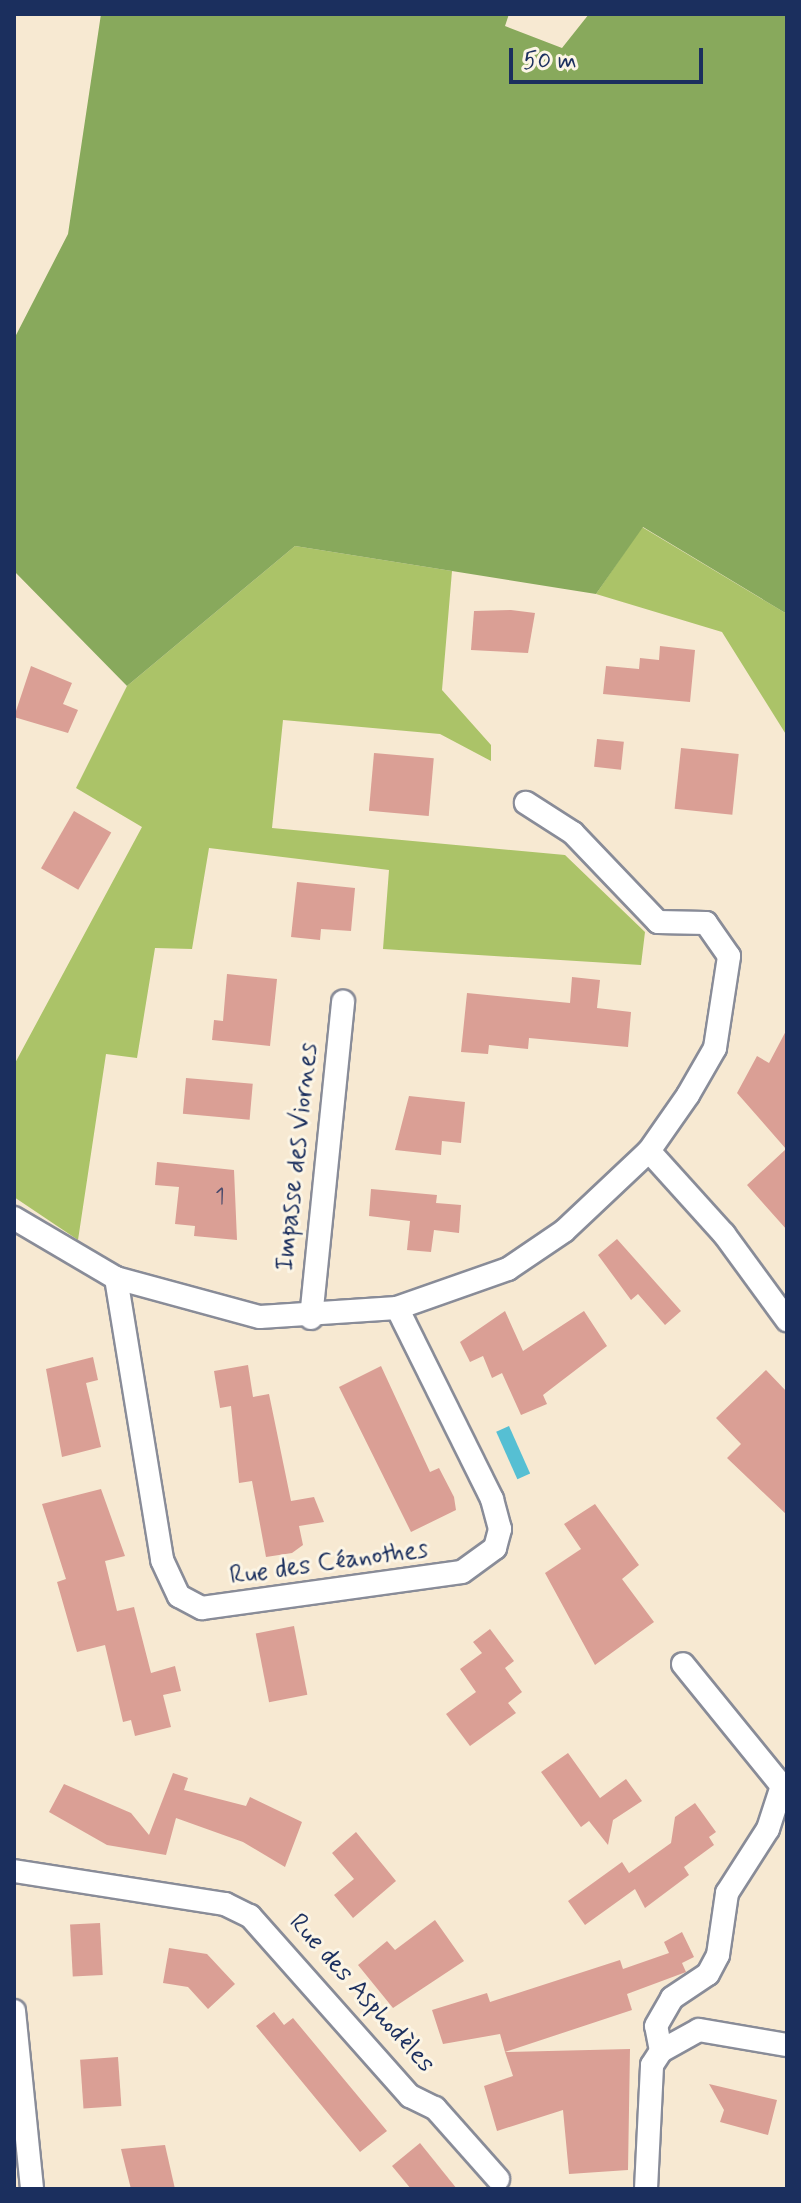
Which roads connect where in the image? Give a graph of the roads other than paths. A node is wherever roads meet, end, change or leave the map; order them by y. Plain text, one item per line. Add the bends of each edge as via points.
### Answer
1 (526, 803) dead end
2 (343, 1002) dead end
3 (649, 1151) junction
4 (14, 1218) edge
5 (116, 1278) junction
6 (397, 1308) junction
7 (311, 1318) junction
8 (787, 1320) edge
9 (683, 1664) dead end
10 (14, 1871) edge
11 (14, 2011) edge
12 (787, 2045) edge
13 (661, 2051) junction
14 (498, 2179) dead end
15 (32, 2189) edge
16 (646, 2189) edge

1 - 3 street via 573,833 658,922 706,923 729,956 715,1048
2 - 7 street, Impasse des Viornes
3 - 6 street via 612,1191 508,1269
3 - 8 street via 724,1234
4 - 5 street
5 - 6 street, Rue des Céanothes via 167,1579 202,1608 462,1572 495,1548 500,1529 492,1499
5 - 7 street via 233,1312
6 - 7 street
9 - 13 street via 782,1786 768,1829 727,1893 718,1955 708,1974 672,1998 656,2026
10 - 14 street, Rue des Asphodèles via 210,1901 250,1916 410,2096 435,2108
11 - 15 street
12 - 13 street via 699,2030
13 - 16 street via 652,2065

